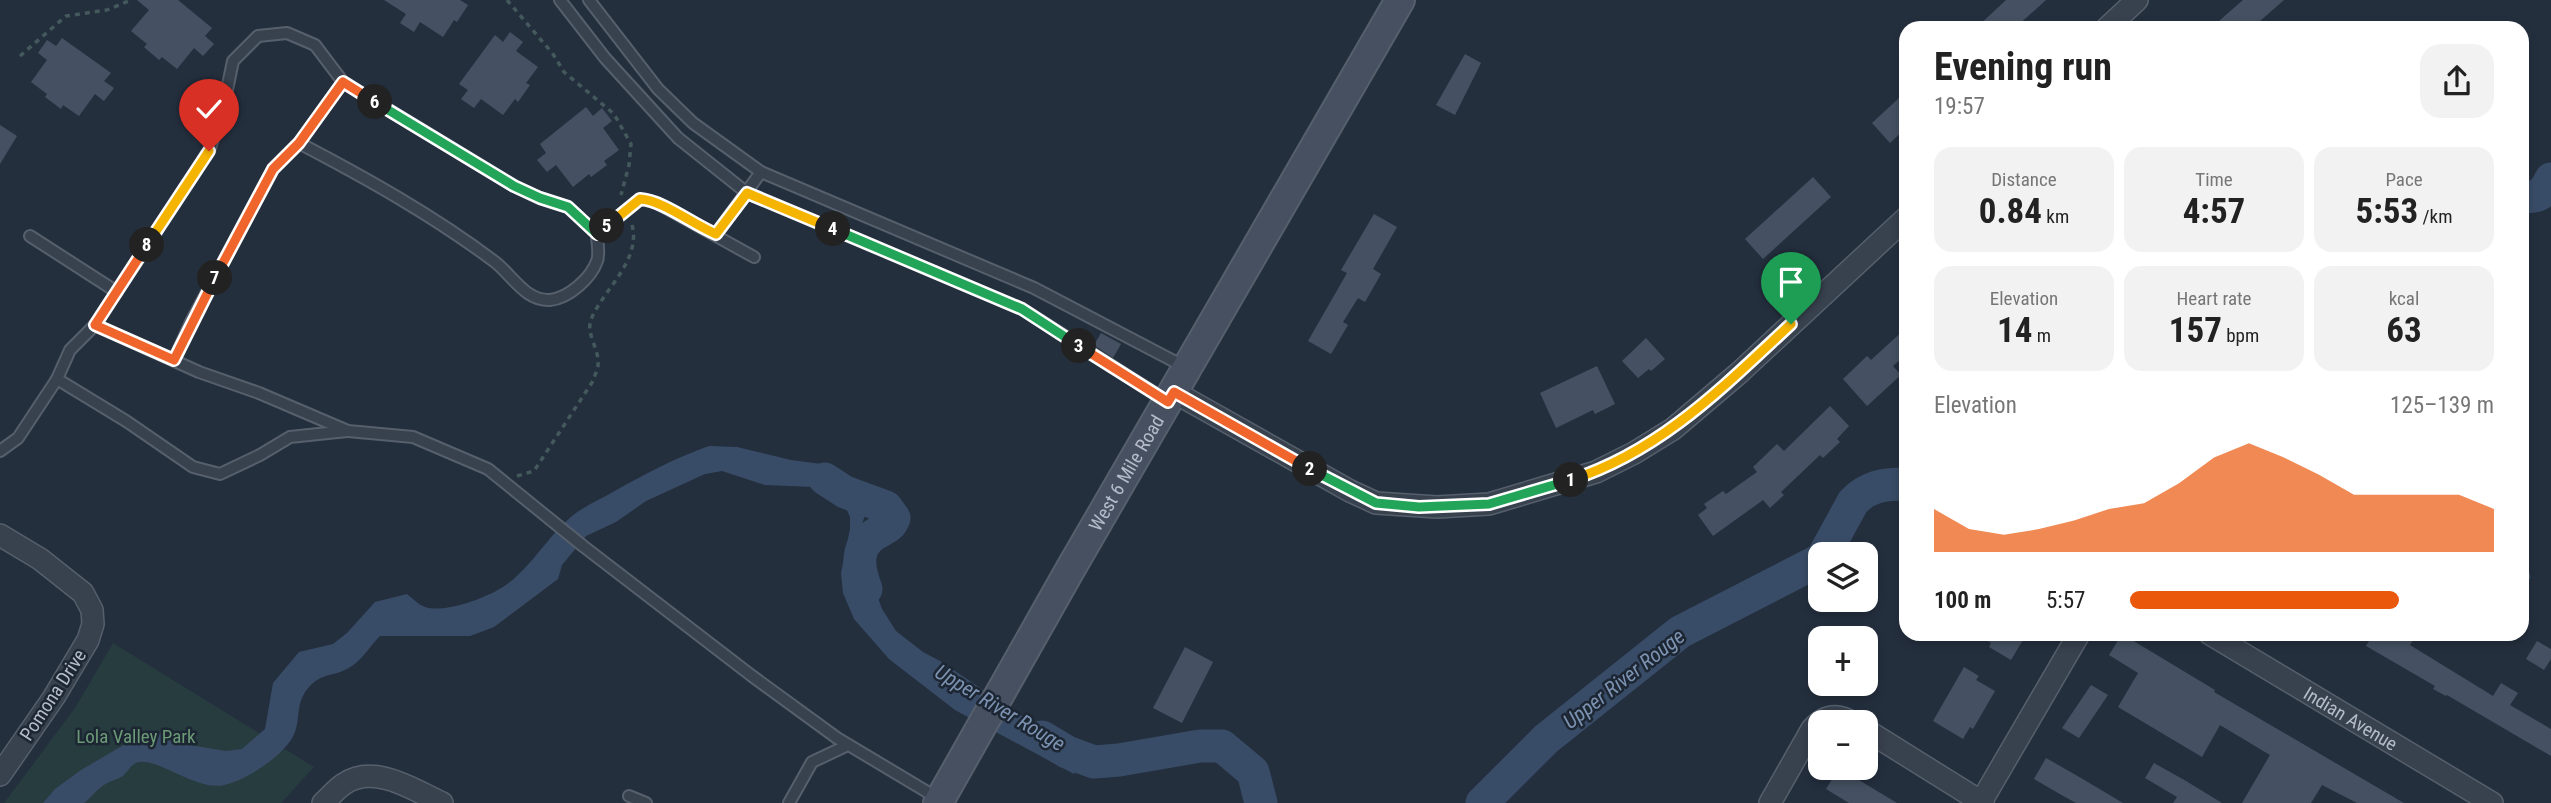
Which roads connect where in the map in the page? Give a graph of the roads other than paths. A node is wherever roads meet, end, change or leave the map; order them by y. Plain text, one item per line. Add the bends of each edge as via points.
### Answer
1 (560, 0) edge
2 (589, 0) edge
3 (1400, 0) edge
4 (2137, 0) edge
5 (2114, 21) edge
6 (343, 82) junction
7 (299, 143) junction
8 (761, 172) junction
9 (747, 193) junction
10 (1899, 224) edge
11 (597, 234) junction
12 (716, 234) junction
13 (30, 236) dead end
14 (754, 257) dead end
15 (1034, 288) junction
16 (117, 292) junction
17 (1022, 309) junction
18 (95, 325) junction
19 (174, 360) junction
20 (1188, 368) junction
21 (57, 379) junction
22 (1171, 397) junction
23 (348, 431) junction
24 (0, 450) edge
25 (0, 535) edge
26 (2075, 641) edge
27 (2222, 641) edge
28 (1808, 736) edge
29 (1878, 738) edge
30 (848, 745) junction
31 (0, 775) edge
32 (629, 796) dead end
33 (939, 801) edge
34 (323, 803) edge
35 (442, 803) edge
36 (646, 803) edge
37 (789, 803) edge
38 (1770, 803) edge
39 (1982, 803) edge
40 (2492, 803) edge

1 - 9 lane via 678,138
2 - 8 lane via 658,89 693,123
3 - 20 main road, West 6 Mile Road
4 - 5 street
6 - 7 lane
6 - 11 lane via 514,186 568,207
6 - 16 lane via 315,45 286,33 258,36 233,61 209,151
7 - 11 lane via 473,245 507,271 524,292 550,300 580,287 598,260
7 - 19 lane via 273,169
8 - 9 lane
8 - 15 lane
9 - 12 lane
9 - 17 lane
10 - 22 street via 1674,429 1596,472 1489,504 1437,508 1376,503
11 - 12 lane via 640,199 655,202
12 - 14 lane
13 - 16 lane
15 - 17 lane
15 - 20 lane
16 - 18 lane
17 - 22 lane
18 - 19 lane
18 - 21 lane via 70,350
19 - 23 lane
20 - 22 main road, West 6 Mile Road
21 - 23 lane via 193,467 220,474 290,437
21 - 24 lane via 18,438
22 - 33 main road, West 6 Mile Road
23 - 30 lane via 413,437 488,468 583,546
25 - 31 street, Pomona Drive via 83,593 93,624 54,697
26 - 39 street
27 - 40 street, Indian Avenue
28 - 38 street
29 - 39 street
30 - 33 lane
30 - 37 lane via 812,762
32 - 36 lane
34 - 35 street via 344,784 365,776 385,778

